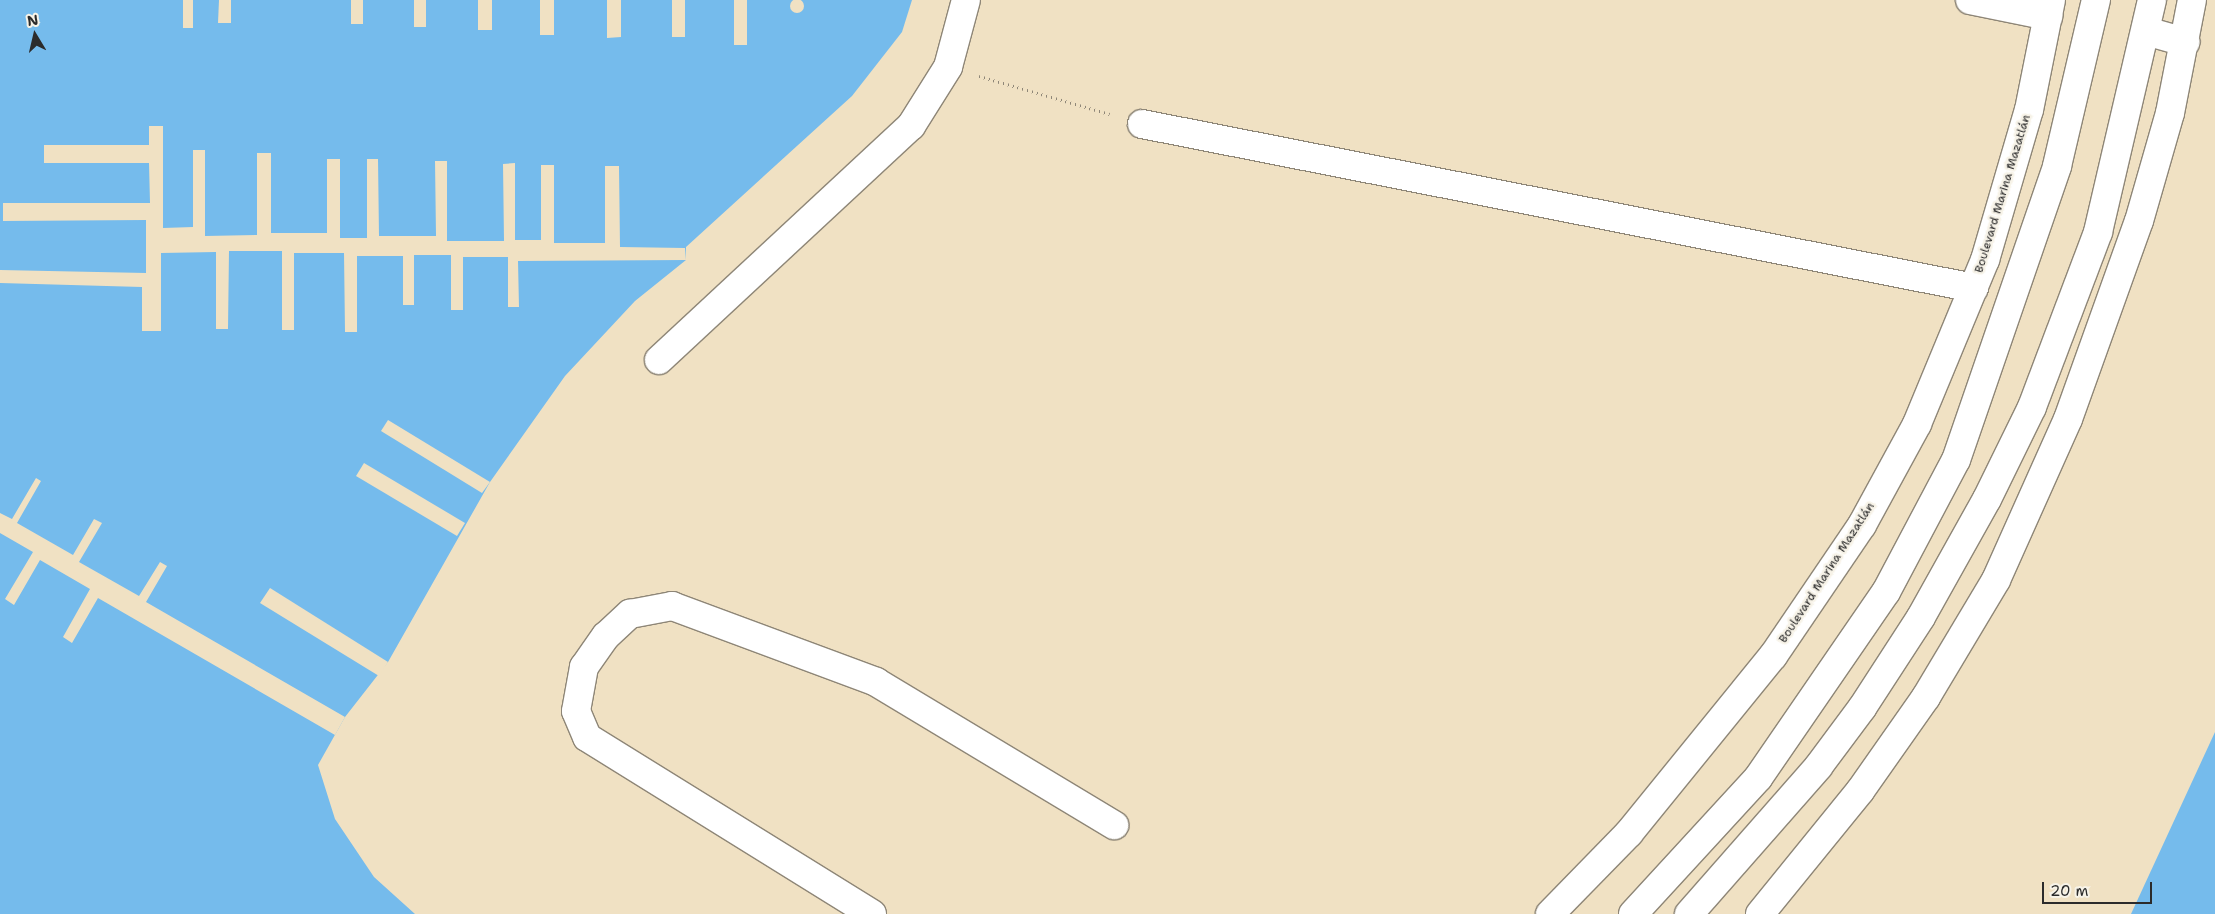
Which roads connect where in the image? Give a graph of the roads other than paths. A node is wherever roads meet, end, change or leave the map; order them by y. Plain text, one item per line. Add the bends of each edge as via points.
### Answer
1 (966, 0) edge
2 (1970, 0) edge
3 (2096, 0) edge
4 (2152, 0) edge
5 (2192, 0) edge
6 (2049, 8) edge
7 (2146, 31) junction
8 (2185, 42) junction
9 (1142, 124) road end
10 (1974, 288) junction
11 (659, 360) dead end
12 (1114, 825) dead end
13 (872, 914) edge
14 (1550, 914) edge
15 (1633, 914) edge
16 (1689, 914) edge
17 (1760, 914) edge

1 - 11 street via 948,67 911,126
2 - 6 street
3 - 15 street via 2057,166 1956,460 1886,592 1726,817
4 - 7 street
5 - 8 street
6 - 10 street, Boulevard Marina Mazatlán via 2029,110
7 - 8 street
7 - 16 street via 2098,232 2073,306 2024,424 1910,634 1818,768
8 - 17 street via 2165,131 2110,305 2068,419 1996,580 1915,713 1813,852
9 - 10 street
10 - 14 street, Boulevard Marina Mazatlán via 1917,424 1862,524 1773,656 1629,833
12 - 13 street via 876,682 672,606 630,614 606,636 584,667 576,712 587,737

